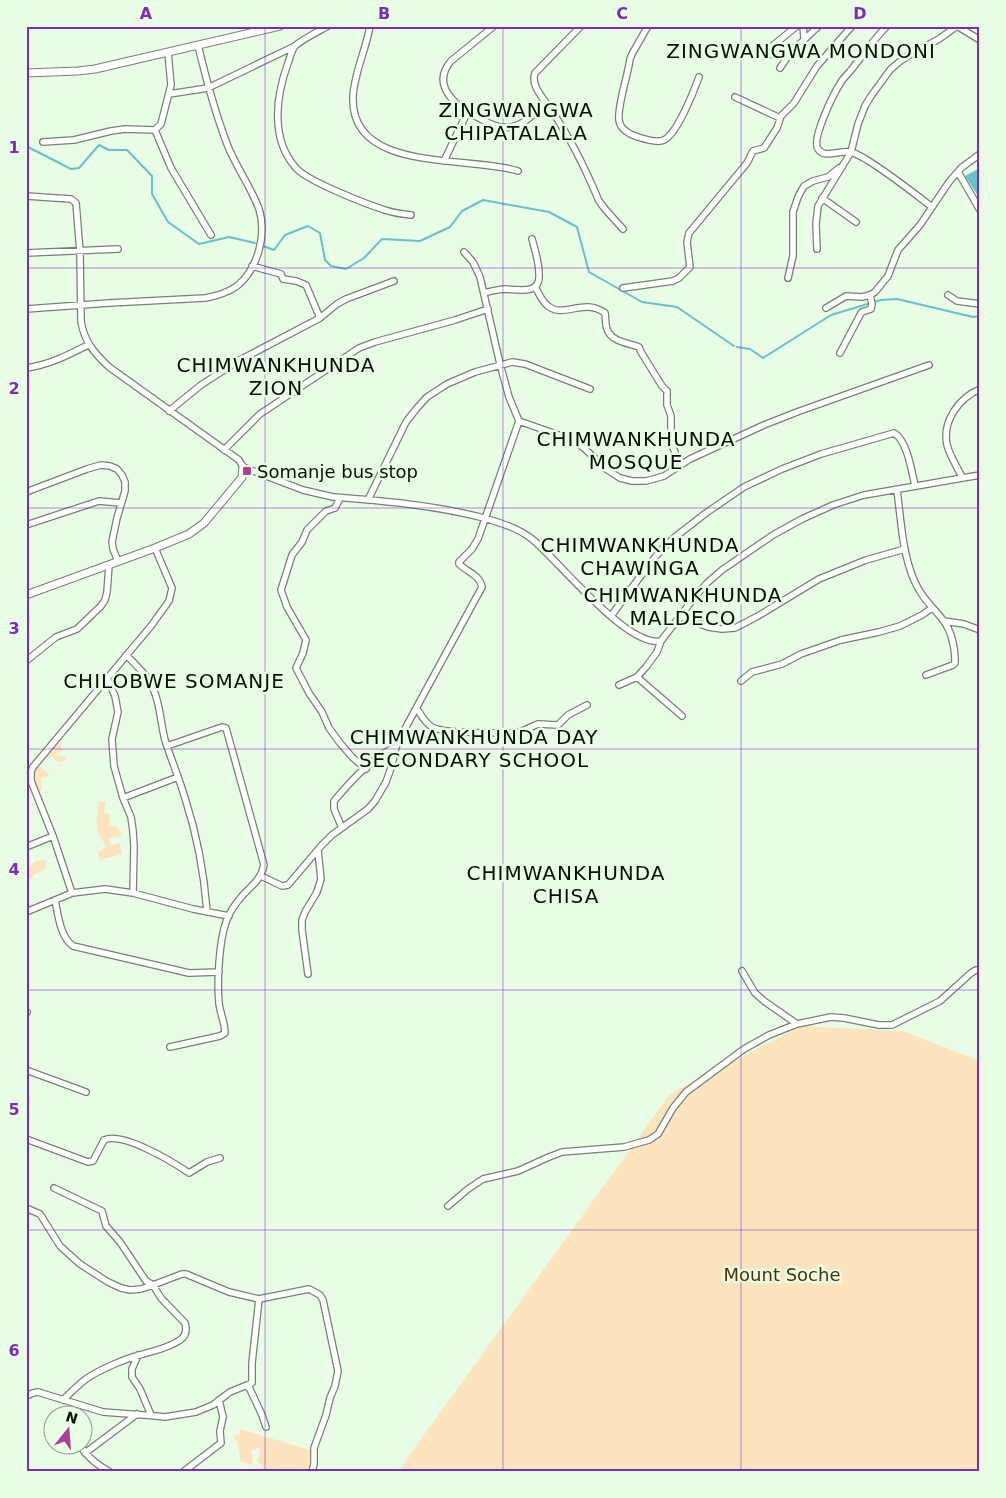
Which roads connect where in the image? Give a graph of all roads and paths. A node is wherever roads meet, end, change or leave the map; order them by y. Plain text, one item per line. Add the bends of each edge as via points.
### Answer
1 (280, 26) edge
2 (328, 26) edge
3 (370, 26) edge
4 (494, 26) edge
5 (581, 26) edge
6 (648, 26) edge
7 (797, 26) edge
8 (803, 26) edge
9 (819, 26) edge
10 (852, 26) edge
11 (887, 26) edge
12 (957, 26) edge
13 (804, 38) junction
14 (980, 40) edge
15 (198, 45) junction
16 (294, 46) junction
17 (792, 50) junction
18 (168, 52) junction
19 (780, 68) dead end
20 (26, 73) edge
21 (699, 77) dead end
22 (208, 88) junction
23 (169, 94) junction
24 (735, 97) dead end
25 (545, 102) junction
26 (467, 113) junction
27 (780, 118) junction
28 (155, 130) junction
29 (43, 142) dead end
30 (851, 152) junction
31 (980, 154) edge
32 (444, 161) junction
33 (840, 167) junction
34 (518, 170) dead end
35 (958, 172) junction
36 (26, 196) edge
37 (822, 198) junction
38 (932, 207) junction
39 (980, 210) edge
40 (411, 215) dead end
41 (856, 222) dead end
42 (624, 229) dead end
43 (211, 235) dead end
44 (532, 239) dead end
45 (118, 249) dead end
46 (817, 249) dead end
47 (80, 252) junction
48 (464, 252) dead end
49 (26, 253) edge
50 (252, 266) junction
51 (788, 278) dead end
52 (394, 281) dead end
53 (535, 287) junction
54 (622, 288) dead end
55 (484, 293) junction
56 (870, 295) junction
57 (948, 295) dead end
58 (980, 304) edge
59 (80, 305) junction
60 (826, 308) dead end
61 (26, 309) edge
62 (488, 309) junction
63 (320, 318) junction
64 (88, 345) junction
65 (840, 353) dead end
66 (500, 364) junction
67 (929, 365) dead end
68 (26, 368) edge
69 (590, 389) dead end
70 (980, 389) edge
71 (169, 411) junction
72 (518, 421) junction
73 (224, 450) junction
74 (680, 466) junction
75 (243, 467) junction
76 (980, 475) edge
77 (962, 477) junction
78 (915, 486) junction
79 (897, 490) junction
80 (26, 492) edge
81 (340, 498) junction
82 (368, 500) junction
83 (121, 503) junction
84 (485, 518) junction
85 (26, 525) edge
86 (155, 548) junction
87 (905, 549) junction
88 (118, 561) junction
89 (109, 565) junction
90 (26, 595) edge
91 (932, 608) junction
92 (611, 616) junction
93 (680, 616) junction
94 (944, 622) junction
95 (980, 630) edge
96 (661, 641) junction
97 (126, 655) junction
98 (26, 662) edge
99 (926, 675) dead end
100 (637, 676) junction
101 (107, 678) junction
102 (741, 681) dead end
103 (619, 686) dead end
104 (587, 705) dead end
105 (417, 709) junction
106 (682, 716) dead end
107 (167, 746) junction
108 (396, 747) junction
109 (366, 769) junction
110 (178, 777) junction
111 (29, 782) edge
112 (123, 798) junction
113 (342, 828) junction
114 (53, 836) junction
115 (26, 847) edge
116 (318, 851) junction
117 (261, 876) junction
118 (133, 892) junction
119 (72, 894) junction
120 (55, 900) junction
121 (207, 911) junction
122 (26, 912) edge
123 (229, 916) junction
124 (980, 970) edge
125 (742, 971) dead end
126 (219, 972) junction
127 (308, 974) dead end
128 (797, 1024) junction
129 (170, 1047) dead end
130 (26, 1070) edge
131 (86, 1092) dead end
132 (26, 1139) edge
133 (220, 1158) dead end
134 (54, 1188) dead end
135 (448, 1206) dead end
136 (26, 1208) edge
137 (153, 1286) junction
138 (259, 1299) junction
139 (138, 1355) junction
140 (248, 1385) junction
141 (26, 1396) edge
142 (63, 1400) junction
143 (219, 1400) junction
144 (137, 1414) junction
145 (151, 1415) junction
146 (266, 1427) dead end
147 (92, 1448) edge
148 (88, 1456) edge
149 (110, 1472) edge
150 (183, 1472) edge
151 (312, 1472) edge

1 - 15 street
2 - 16 street
3 - 32 street via 353,95 357,120 381,147
4 - 26 street via 451,61 445,70 444,83 448,95
5 - 25 street via 533,75
6 - 21 street via 630,59 619,112 620,125 624,130 637,137 665,140 686,110
7 - 17 street via 766,51 774,55
8 - 13 street
9 - 13 street
10 - 27 street via 817,66
11 - 30 street via 842,81 816,140 818,149 823,153
12 - 14 street
12 - 30 street via 890,70 865,106
13 - 17 street
15 - 18 street
15 - 22 street
16 - 22 street
16 - 40 street via 280,90 278,125 282,144 296,169 332,189 384,210
17 - 19 street
18 - 20 street via 87,70
18 - 23 street
22 - 23 street
22 - 50 street via 228,146 260,214 261,244
23 - 28 street via 161,124
24 - 27 street
25 - 26 street via 527,120 503,128
25 - 42 street via 565,131 605,209
26 - 32 street
27 - 54 street via 764,148 753,150 747,163 689,233 689,269 674,281
28 - 29 street via 124,129 74,140
28 - 43 street via 171,168
30 - 33 street
30 - 38 street via 887,173
31 - 35 street
32 - 34 street
33 - 37 street
33 - 51 street via 828,177 804,186 798,197 793,212
35 - 38 street
35 - 39 street
36 - 47 street via 74,200
37 - 41 street
37 - 46 street via 817,216
38 - 56 street via 898,250 888,276
44 - 53 street via 539,273
45 - 47 street
47 - 49 street
47 - 59 street
48 - 55 street via 477,268
50 - 59 street via 238,285 219,295
50 - 63 street via 306,285
52 - 63 street via 346,299
53 - 55 street via 532,290 505,289
53 - 74 street via 553,309 591,306 600,309 605,313 609,334 622,342 639,346 667,390 673,447
55 - 62 street
56 - 60 street via 846,296
56 - 65 street via 871,310 862,312
57 - 58 street via 957,301
59 - 61 street
59 - 64 street via 82,332
62 - 66 street
62 - 73 street via 360,348 260,414
63 - 71 street via 220,372
64 - 68 street via 65,357
64 - 71 street via 109,367
66 - 69 street via 518,362
66 - 72 street
66 - 82 street via 460,377 434,391 417,408 398,435
67 - 74 street via 788,415
70 - 77 street via 960,402 947,426 948,448
71 - 73 street
72 - 74 street via 576,443 620,478 652,480
72 - 84 street
73 - 75 street via 239,460
75 - 81 street via 303,490
75 - 86 street via 242,477 204,523 189,534
76 - 77 street
77 - 78 street
78 - 79 street
78 - 92 street via 902,440 894,433 782,469 744,487 675,537 651,562
79 - 87 street
79 - 93 street via 864,495 833,505 773,535 707,583
80 - 83 street via 87,468 110,466 117,469 125,482
81 - 82 street
81 - 109 street via 335,508 326,511 307,530 292,555 281,590 306,640 296,668 329,728
82 - 84 street via 448,509
83 - 85 street via 99,501
83 - 88 street via 112,545
84 - 92 street via 512,527 531,539
84 - 105 street via 474,546 459,564 476,576 482,587
86 - 88 street
86 - 97 street via 172,594
87 - 91 street via 914,580
87 - 93 street via 819,579 735,628 708,627
88 - 89 street
89 - 90 street
89 - 98 street via 107,592 101,606 77,629 56,637
91 - 94 street
91 - 102 street via 900,626 841,640 782,664 752,672
92 - 96 street via 638,636
93 - 96 street
94 - 95 street
94 - 99 street via 953,642 955,664
96 - 100 street via 652,660
97 - 101 street
97 - 107 street via 143,671 155,692
100 - 103 street
100 - 106 street
101 - 111 street via 33,767
101 - 112 street via 116,696 118,712 112,750
104 - 105 street via 558,725 538,724 515,733 435,729
105 - 108 street
107 - 110 street
107 - 117 street via 226,728 263,861
108 - 109 street
108 - 113 street via 389,775 375,801
109 - 113 street via 334,801
110 - 112 street
110 - 121 street via 201,858
111 - 114 street
112 - 118 street via 133,831
113 - 116 street
114 - 115 street
114 - 119 street
116 - 117 street via 286,886
116 - 127 street via 321,879 302,920
117 - 123 street
118 - 119 street via 104,888
118 - 121 street
119 - 120 street
120 - 122 street
120 - 126 street via 64,936 73,946 189,973
121 - 123 street
123 - 126 street via 224,928
124 - 128 street via 971,973 940,1001 892,1025 831,1017
125 - 128 street via 755,993
126 - 129 street via 224,1033
128 - 135 street via 755,1042 701,1080 678,1101 658,1134 649,1140 624,1147 562,1152 518,1171 483,1179
130 - 131 street
132 - 133 street via 88,1162 93,1161 104,1140 112,1138 150,1150 189,1173
134 - 137 street via 102,1211 106,1226
136 - 137 street via 40,1214 60,1246 108,1282 130,1290
137 - 138 street via 186,1274 229,1292
137 - 139 street via 185,1323 186,1331 175,1343
138 - 140 street via 253,1380
138 - 151 street via 309,1289 323,1300 338,1371 314,1448
139 - 142 street via 85,1380
139 - 145 street via 132,1377
140 - 143 street
140 - 146 street
141 - 142 street via 38,1392
142 - 144 street via 103,1412
143 - 145 street via 196,1412 165,1417
143 - 150 street via 223,1417 221,1443
144 - 145 street
144 - 147 street
148 - 149 street

